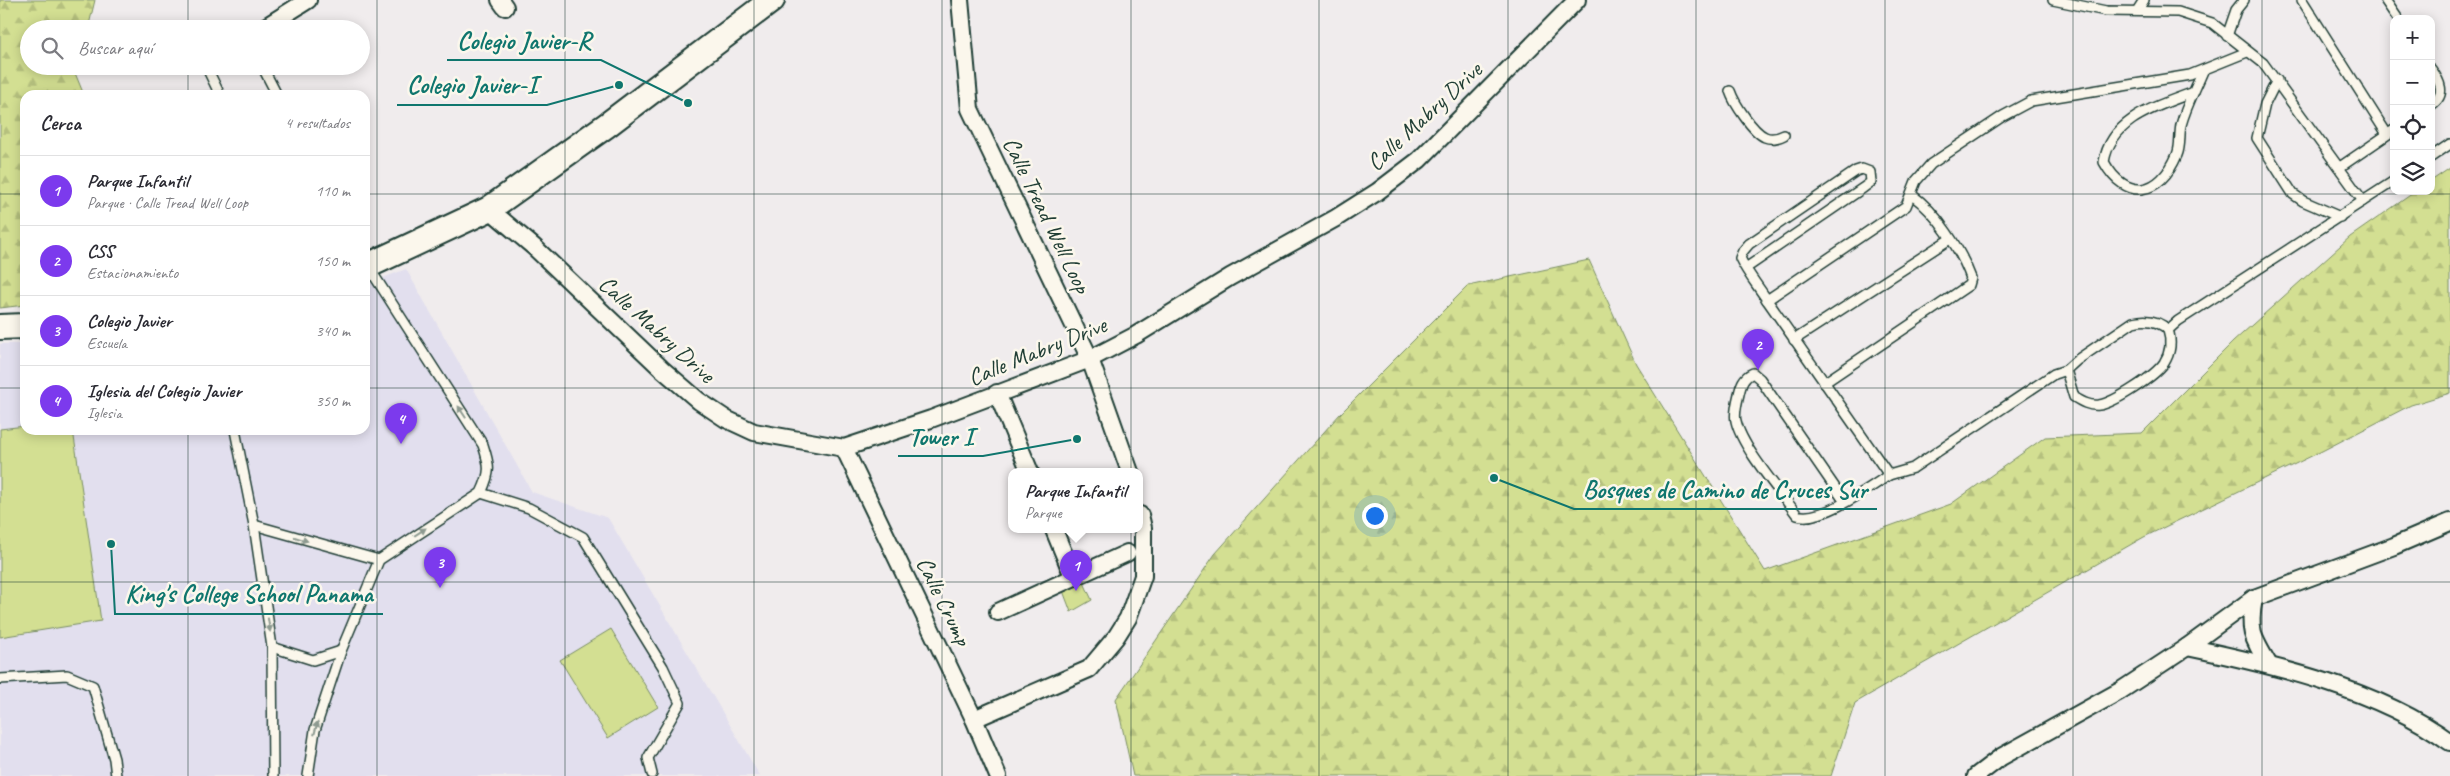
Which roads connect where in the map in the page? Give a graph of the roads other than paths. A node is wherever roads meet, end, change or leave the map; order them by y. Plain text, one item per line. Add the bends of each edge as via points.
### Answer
1 (308, 0) edge
2 (772, 0) edge
3 (960, 0) edge
4 (1577, 0) edge
5 (2053, 0) edge
6 (2144, 0) edge
7 (2244, 0) edge
8 (2302, 0) edge
9 (2385, 0) edge
10 (2137, 11) junction
11 (2395, 15) edge
12 (276, 20) edge
13 (2227, 36) junction
14 (2247, 52) junction
15 (2203, 70) junction
16 (210, 75) edge
17 (267, 75) edge
18 (2435, 75) edge
19 (2277, 80) junction
20 (218, 90) edge
21 (274, 90) edge
22 (1730, 91) dead end
23 (2194, 92) junction
24 (2435, 102) edge
25 (2390, 132) edge
26 (1784, 135) dead end
27 (2450, 144) edge
28 (2435, 154) edge
29 (2340, 167) junction
30 (2390, 184) edge
31 (1912, 195) junction
32 (2363, 201) junction
33 (489, 209) junction
34 (2340, 217) junction
35 (1950, 239) junction
36 (370, 264) edge
37 (1746, 268) junction
38 (370, 272) edge
39 (1767, 300) junction
40 (20, 326) edge
41 (0, 327) edge
42 (2168, 330) junction
43 (1794, 340) junction
44 (1090, 359) junction
45 (2066, 370) junction
46 (1824, 383) junction
47 (998, 393) junction
48 (236, 435) edge
49 (844, 448) junction
50 (1028, 468) edge
51 (1129, 468) edge
52 (1889, 474) junction
53 (482, 492) junction
54 (1845, 502) junction
55 (2450, 522) edge
56 (254, 525) junction
57 (1055, 533) edge
58 (1143, 533) edge
59 (1127, 554) dead end
60 (380, 560) junction
61 (1073, 576) junction
62 (2254, 598) junction
63 (998, 612) dead end
64 (272, 647) junction
65 (2187, 648) junction
66 (341, 651) junction
67 (2268, 665) junction
68 (0, 679) edge
69 (974, 720) junction
70 (2450, 742) edge
71 (652, 774) dead end
72 (116, 776) edge
73 (273, 776) edge
74 (308, 776) edge
75 (998, 776) edge
76 (1976, 776) edge

1 - 12 street
2 - 33 street via 607,125
3 - 44 street, Calle Tread Well Loop via 970,109
4 - 44 street, Calle Mabry Drive via 1419,160 1377,192
5 - 10 lane via 2106,11
6 - 10 lane
7 - 13 lane via 2236,10
8 - 25 lane
9 - 11 lane
10 - 13 lane via 2178,12 2212,23
13 - 14 lane
14 - 15 lane
14 - 19 lane via 2263,63
15 - 23 lane
15 - 31 lane via 2190,75 2031,101 1931,164 1916,181
16 - 20 lane
17 - 21 lane
18 - 24 lane via 2442,90
19 - 29 lane
19 - 34 lane via 2265,104 2257,138 2293,194
22 - 26 lane via 1740,111 1764,137 1776,139
23 - 23 lane via 2181,126 2178,154 2171,167 2152,186 2130,189 2111,175 2104,162 2112,137 2151,108
25 - 29 lane
27 - 28 lane
29 - 32 lane
30 - 32 lane
31 - 35 lane via 1928,208
31 - 39 lane via 1906,206 1895,214
32 - 34 lane
33 - 36 street
33 - 49 street, Calle Mabry Drive via 699,401 754,432
34 - 42 lane
35 - 43 lane
35 - 46 lane via 1966,263 1971,278 1969,285
37 - 37 lane via 1740,258 1749,244 1856,171 1870,172 1870,182 1863,188
37 - 39 lane
53 -> 38 lane via 490,475 483,445
39 - 43 lane
40 - 41 street
42 - 45 lane via 2162,324 2141,320 2132,322
42 - 45 lane via 2170,350 2163,364 2109,403 2084,404 2074,397
43 - 46 lane
44 - 47 street, Calle Mabry Drive
44 - 51 street, Calle Tread Well Loop
45 - 52 lane via 2054,374 1913,468
46 - 52 lane
47 - 49 street, Calle Mabry Drive
47 - 50 street
48 - 56 lane
49 - 69 street, Calle Crump
52 - 54 lane
60 -> 53 lane
53 - 71 lane via 529,508 583,537 663,667 680,702 648,758
54 - 54 lane via 1815,515 1798,515 1748,447 1736,421 1741,383 1747,376 1753,374 1760,379
55 - 62 street
56 -> 60 lane
56 -> 64 lane
57 - 61 street
58 - 69 street via 1143,576 1128,618 1088,669
59 - 61 street
60 - 66 lane
61 - 63 street
62 - 65 street
62 - 67 street via 2251,629 2254,642
64 - 66 lane via 312,660
64 - 73 lane
65 - 67 street
65 - 76 street via 2120,691 2001,757
74 -> 66 lane via 315,730
67 - 70 street via 2366,696 2427,725
68 - 72 lane via 67,675 93,686
69 - 75 street, Calle Crump

